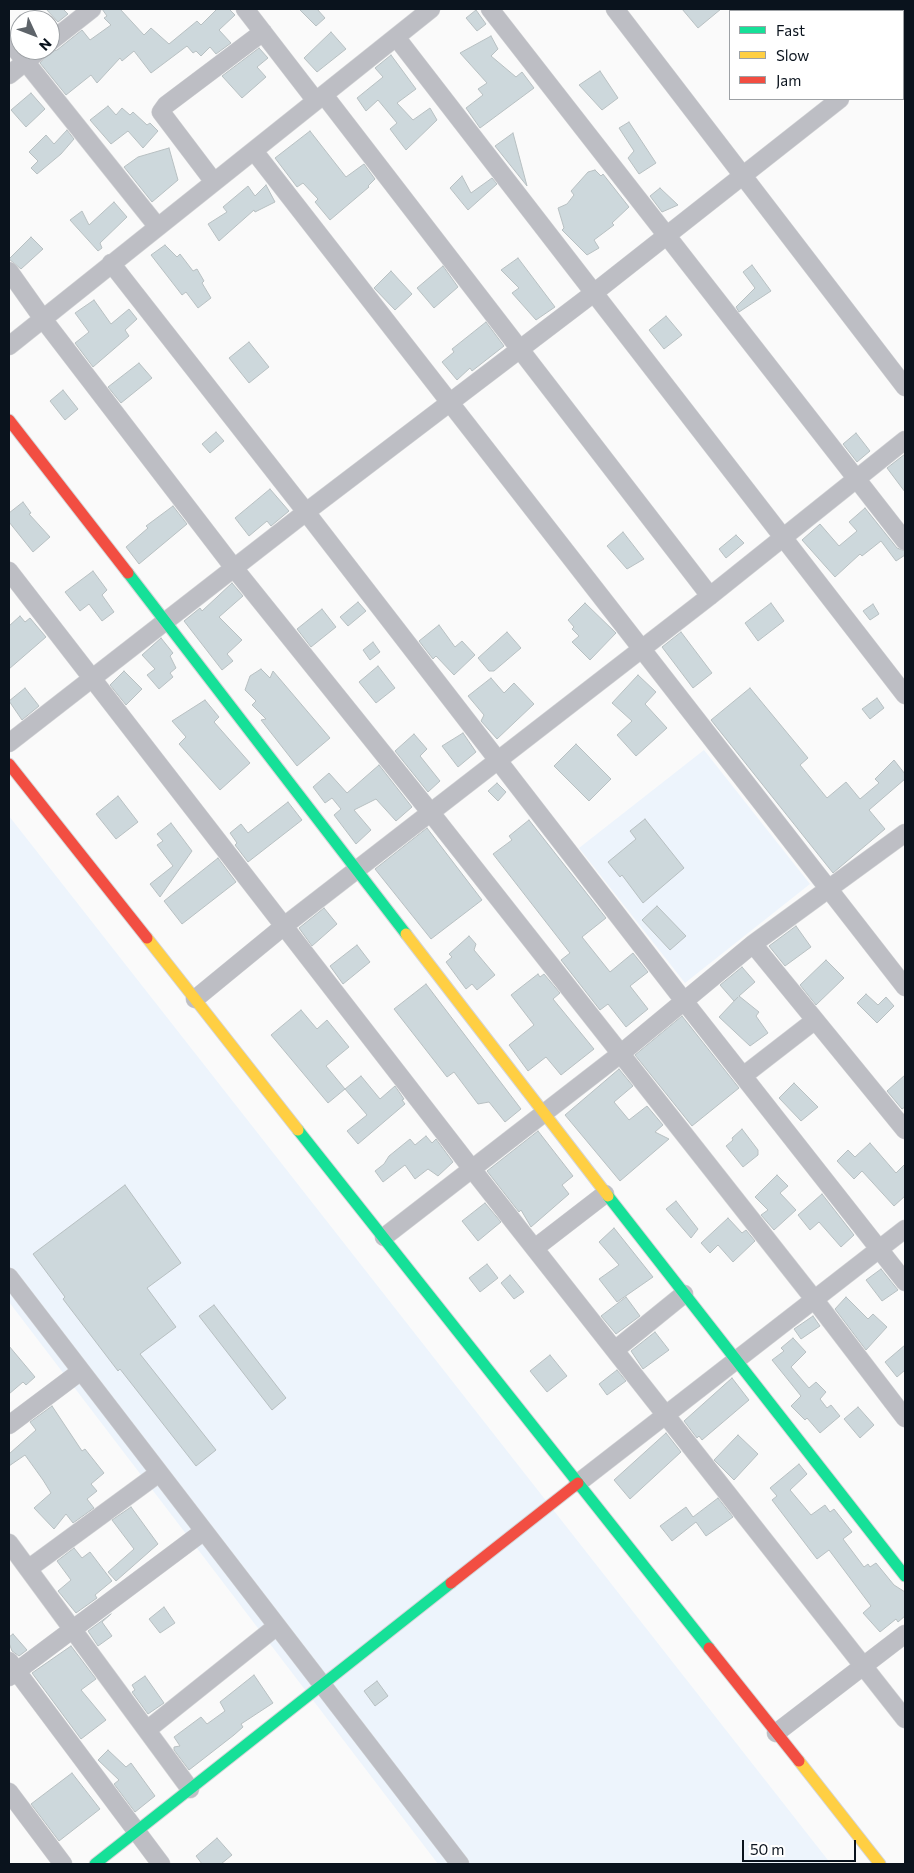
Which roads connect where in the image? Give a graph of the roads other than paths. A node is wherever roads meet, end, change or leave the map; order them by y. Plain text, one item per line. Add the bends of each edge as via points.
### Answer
1 (246, 9) edge
2 (490, 9) edge
3 (615, 9) edge
4 (85, 11) edge
5 (423, 12) edge
6 (263, 32) junction
7 (60, 33) edge
8 (396, 37) junction
9 (9, 41) edge
10 (28, 60) edge
11 (26, 62) junction
12 (9, 75) edge
13 (320, 98) junction
14 (839, 100) edge
15 (254, 151) junction
16 (743, 174) junction
17 (214, 182) junction
18 (157, 226) junction
19 (666, 235) junction
20 (111, 263) junction
21 (9, 270) edge
22 (594, 292) junction
23 (43, 319) junction
24 (9, 346) edge
25 (520, 349) junction
26 (905, 387) edge
27 (449, 403) junction
28 (9, 420) edge
29 (905, 440) edge
30 (857, 478) junction
31 (306, 512) junction
32 (783, 537) junction
33 (905, 541) edge
34 (234, 568) junction
35 (9, 571) edge
36 (710, 596) junction
37 (164, 622) junction
38 (641, 650) junction
39 (91, 678) junction
40 (905, 695) edge
41 (9, 744) edge
42 (499, 761) junction
43 (9, 764) edge
44 (431, 813) junction
45 (905, 834) edge
46 (356, 870) junction
47 (828, 888) junction
48 (284, 926) junction
49 (753, 944) junction
50 (905, 986) edge
51 (195, 999) junction
52 (684, 1001) junction
53 (814, 1021) junction
54 (620, 1055) junction
55 (743, 1076) junction
56 (542, 1114) junction
57 (905, 1130) edge
58 (472, 1169) junction
59 (605, 1194) junction
60 (905, 1229) edge
61 (384, 1238) junction
62 (535, 1248) junction
63 (879, 1249) junction
64 (9, 1277) edge
65 (905, 1282) edge
66 (684, 1294) junction
67 (814, 1299) junction
68 (615, 1350) junction
69 (736, 1360) junction
70 (81, 1371) junction
71 (666, 1414) junction
72 (905, 1418) edge
73 (9, 1425) edge
74 (159, 1472) junction
75 (578, 1483) junction
76 (204, 1532) junction
77 (9, 1543) edge
78 (28, 1569) junction
79 (905, 1576) edge
80 (277, 1626) junction
81 (74, 1629) junction
82 (905, 1634) edge
83 (862, 1666) junction
84 (11, 1670) edge
85 (322, 1685) junction
86 (905, 1719) edge
87 (147, 1730) junction
88 (776, 1733) junction
89 (190, 1789) junction
90 (9, 1792) edge
91 (136, 1832) junction
92 (63, 1864) edge
93 (95, 1864) edge
94 (161, 1864) edge
95 (460, 1864) edge
96 (880, 1864) edge

1 - 6 street
2 - 19 street
3 - 16 street
4 - 7 street
5 - 8 street
6 - 13 street
6 - 17 street via 161,112
8 - 13 street
8 - 22 street
9 - 11 street
10 - 11 street
11 - 12 street
11 - 18 street
13 - 15 street
13 - 25 street
14 - 16 street
15 - 17 street
15 - 27 street
16 - 19 street
16 - 26 street
17 - 18 street
18 - 20 street
19 - 22 street
19 - 30 street
20 - 23 street
20 - 31 street
21 - 23 street
22 - 25 street
22 - 32 street
23 - 24 street
23 - 34 street
25 - 27 street
25 - 36 street
27 - 31 street
27 - 38 street
28 - 37 street
29 - 30 street
30 - 32 street
30 - 33 street
31 - 34 street
31 - 42 street
32 - 36 street
32 - 40 street
34 - 37 street
34 - 44 street
35 - 39 street
36 - 38 street
37 - 39 street
37 - 46 street
38 - 42 street
38 - 47 street
39 - 41 street
39 - 48 street
42 - 44 street
42 - 52 street
43 - 51 street
44 - 46 street
44 - 54 street
45 - 47 street
46 - 48 street
46 - 56 street
47 - 49 street
47 - 50 street
48 - 51 street
48 - 58 street
49 - 52 street
49 - 53 street
51 - 61 street
52 - 54 street
52 - 55 street
53 - 55 street
53 - 57 street
54 - 56 street
54 - 67 street
55 - 63 street
56 - 58 street
56 - 59 street
58 - 61 street
58 - 62 street
59 - 62 street
59 - 66 street
60 - 63 street
61 - 75 street
62 - 68 street
63 - 65 street
63 - 67 street
64 - 70 street
66 - 68 street
66 - 69 street
67 - 69 street
67 - 72 street
68 - 71 street
69 - 71 street
69 - 79 street
70 - 73 street
70 - 74 street
71 - 75 street
71 - 83 street
74 - 76 street
74 - 78 street
75 - 85 street
75 - 88 street
76 - 80 street
76 - 81 street
77 - 78 street
78 - 81 street
80 - 85 street
80 - 87 street
81 - 84 street
81 - 87 street
82 - 83 street
83 - 86 street
83 - 88 street
84 - 91 street
85 - 89 street
85 - 95 street
87 - 89 street
88 - 96 street
89 - 91 street
90 - 92 street
91 - 93 street
91 - 94 street

